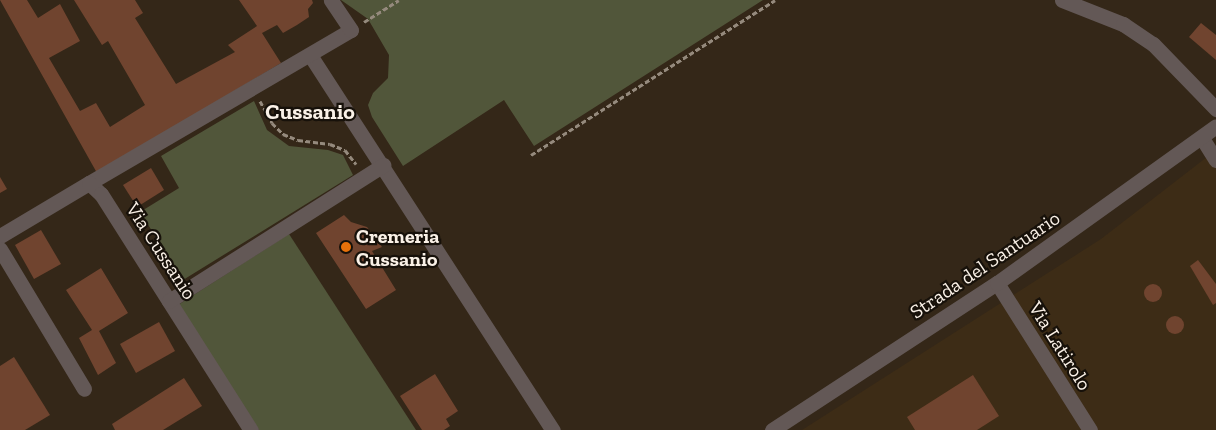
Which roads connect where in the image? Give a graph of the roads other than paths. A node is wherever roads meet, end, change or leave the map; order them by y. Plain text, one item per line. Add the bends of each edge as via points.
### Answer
1 (331, 0) edge
2 (1062, 0) edge
3 (310, 55) junction
4 (1216, 109) edge
5 (1216, 126) edge
6 (1202, 138) junction
7 (1216, 160) edge
8 (380, 161) junction
9 (89, 183) junction
10 (0, 236) edge
11 (0, 249) edge
12 (996, 283) junction
13 (170, 301) junction
14 (84, 389) dead end
15 (250, 430) edge
16 (553, 430) edge
17 (772, 430) edge
18 (1090, 430) edge

1 - 3 street via 351,30
2 - 4 street via 1123,24 1153,44
3 - 8 street
3 - 9 street
5 - 6 street, Strada del Santuario
6 - 7 street
6 - 12 street, Strada del Santuario
8 - 13 street
8 - 16 street
9 - 10 street
9 - 13 street, Via Cussanio via 101,194
11 - 14 street
12 - 17 street, Strada del Santuario
12 - 18 street, Via Latirolo
13 - 15 street, Via Cussanio

